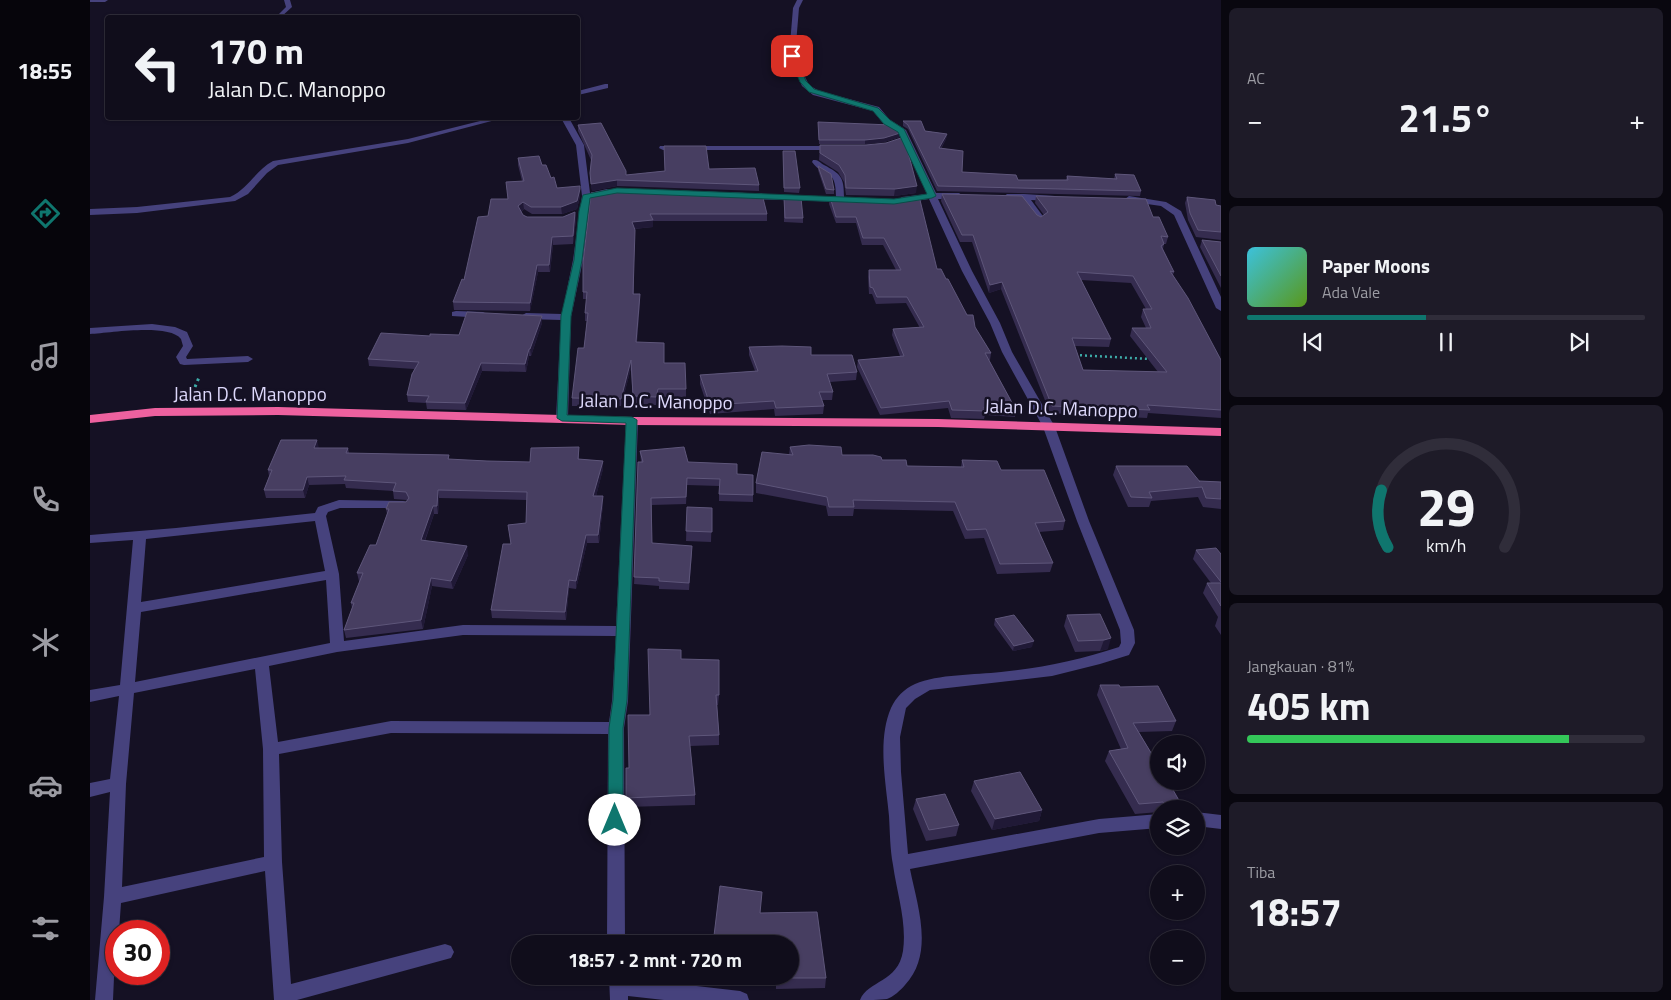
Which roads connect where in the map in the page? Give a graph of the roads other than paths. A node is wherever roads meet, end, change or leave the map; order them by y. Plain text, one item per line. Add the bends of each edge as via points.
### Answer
1 (90, 0) edge
2 (105, 0) edge
3 (287, 0) edge
4 (800, 0) edge
5 (281, 15) dead end
6 (605, 86) dead end
7 (580, 92) edge
8 (491, 120) edge
9 (566, 120) edge
10 (663, 148) edge
11 (846, 148) edge
12 (816, 162) dead end
13 (617, 191) edge
14 (586, 196) junction
15 (733, 196) edge
16 (932, 196) junction
17 (968, 196) edge
18 (996, 197) edge
19 (1024, 197) junction
20 (1060, 198) edge
21 (1116, 199) edge
22 (840, 200) junction
23 (858, 200) edge
24 (894, 202) edge
25 (583, 211) junction
26 (90, 212) edge
27 (570, 215) edge
28 (1040, 219) edge
29 (1191, 242) junction
30 (1206, 244) edge
31 (1221, 308) edge
32 (456, 314) dead end
33 (496, 315) edge
34 (516, 315) edge
35 (566, 316) junction
36 (90, 331) edge
37 (248, 359) dead end
38 (562, 418) junction
39 (90, 419) edge
40 (632, 420) junction
41 (1049, 427) junction
42 (1221, 432) edge
43 (403, 505) edge
44 (320, 516) junction
45 (140, 537) junction
46 (90, 539) edge
47 (332, 574) junction
48 (135, 608) junction
49 (622, 631) junction
50 (337, 647) junction
51 (261, 661) junction
52 (127, 689) junction
53 (90, 696) edge
54 (616, 728) junction
55 (271, 749) junction
56 (118, 784) junction
57 (90, 790) edge
58 (1205, 820) edge
59 (1150, 822) edge
60 (1221, 822) edge
61 (273, 862) junction
62 (901, 862) junction
63 (113, 897) junction
64 (616, 935) edge
65 (445, 952) dead end
66 (618, 987) edge
67 (283, 998) edge
68 (104, 1000) edge
69 (740, 1000) edge
70 (869, 1000) edge

1 - 2 street
3 - 5 street via 289,7
4 - 16 street via 796,8 792,56 806,86 816,93 876,109 887,122 901,130 901,140
6 - 7 street
8 - 26 street via 408,141 276,163 262,171 243,194 232,198 138,210
9 - 14 street via 580,145
10 - 11 street
12 - 22 street via 840,182
13 - 14 street
14 - 25 street
15 - 22 street
16 - 17 street
16 - 24 street
16 - 41 street via 996,323 1007,352
18 - 19 street
19 - 20 street
19 - 28 street
21 - 29 street via 1151,201 1170,207 1178,214
22 - 23 street
25 - 27 street
25 - 35 street via 578,260
29 - 30 street
29 - 31 street
32 - 33 street
34 - 35 street
35 - 38 street
36 - 37 street via 169,326 187,338 188,346 181,357 184,362
38 - 39 highway, Jalan D.C. Manoppo via 278,411 155,412
38 - 40 highway, Jalan D.C. Manoppo
40 - 41 highway, Jalan D.C. Manoppo
40 - 49 street
41 - 42 highway, Jalan D.C. Manoppo
41 - 62 street via 1127,630 1128,643 1124,651 1089,662 1003,678 929,685 917,688 906,698 897,712 892,753
43 - 44 street via 339,504 322,510
44 - 45 street
44 - 47 street
45 - 46 street
45 - 48 street
47 - 48 street
47 - 50 street
48 - 52 street
49 - 50 street via 463,630
49 - 54 street
50 - 51 street
51 - 52 street
51 - 55 street
52 - 53 street
52 - 56 street
54 - 55 street via 391,727
54 - 64 street
55 - 61 street
56 - 57 street
56 - 63 street
58 - 60 street
59 - 62 street via 1099,826
61 - 63 street
61 - 67 street
62 - 70 street via 913,933 912,951 907,967 893,986
63 - 68 street
65 - 67 street
66 - 69 street

